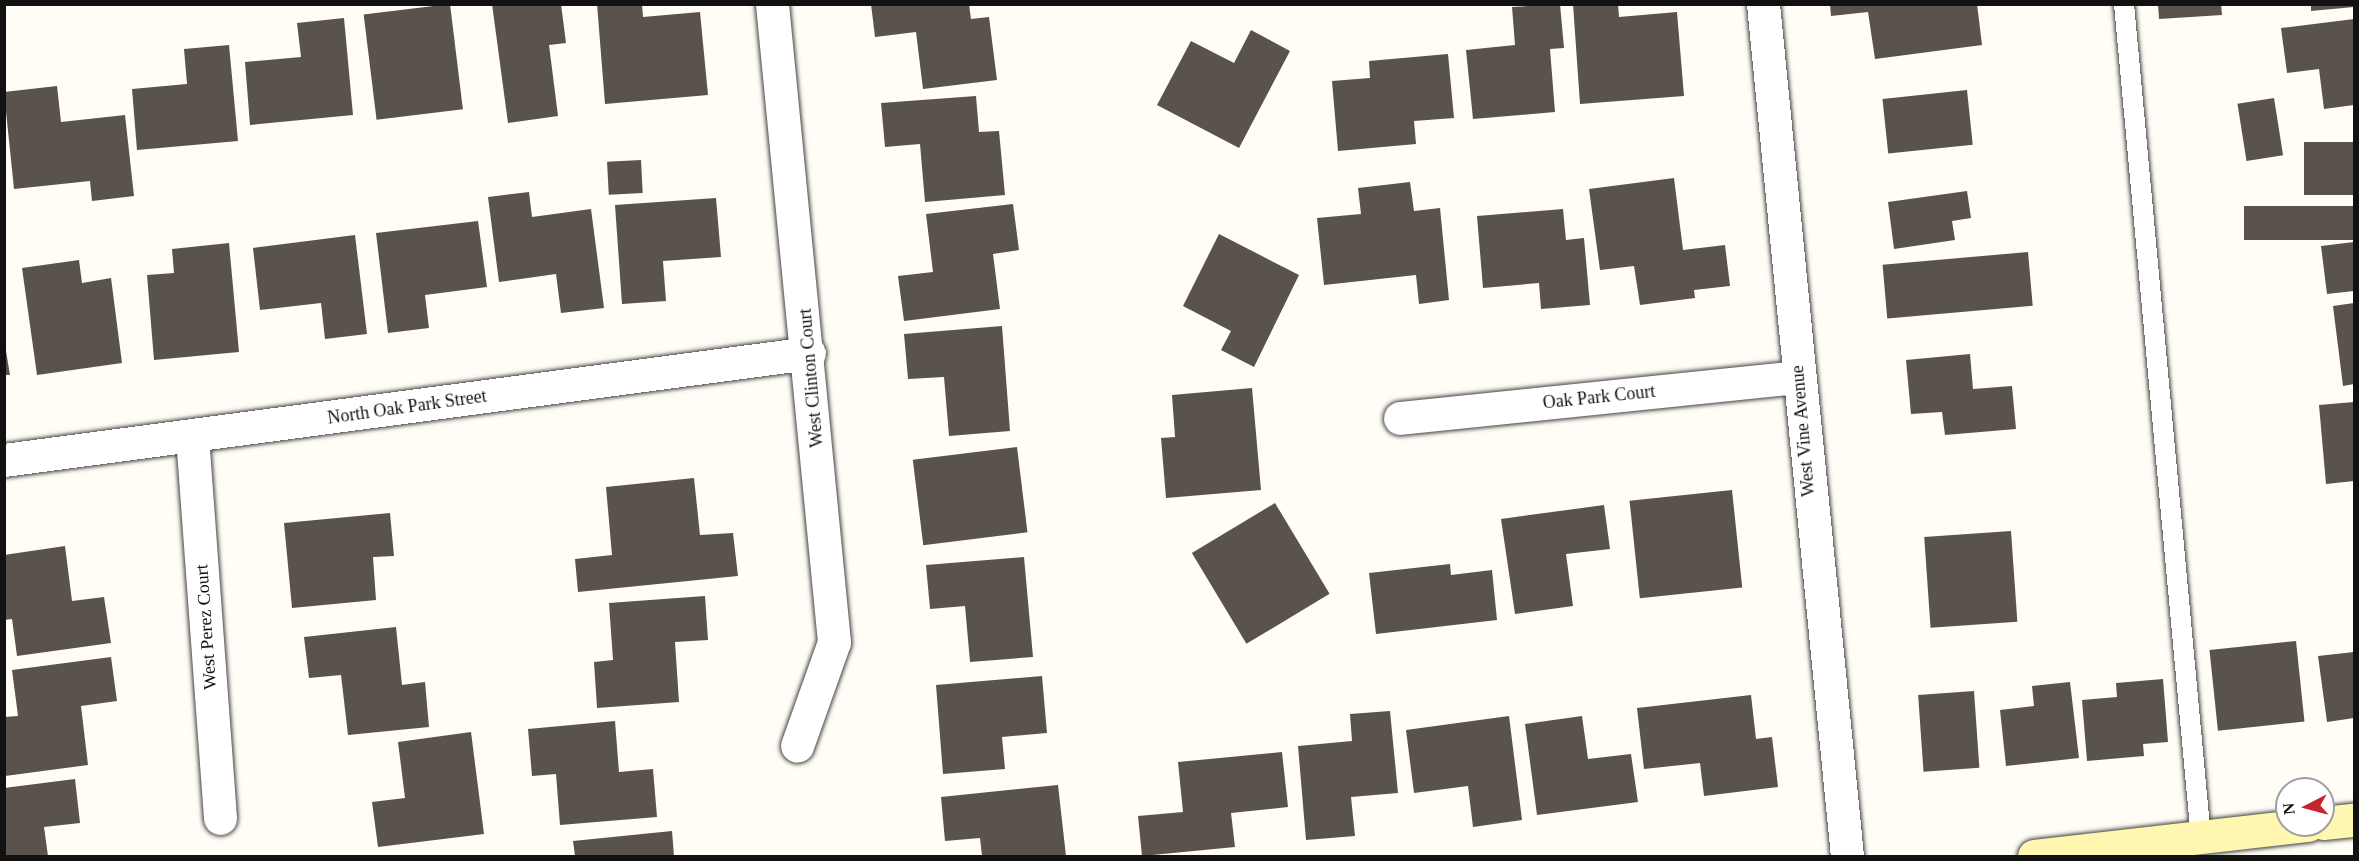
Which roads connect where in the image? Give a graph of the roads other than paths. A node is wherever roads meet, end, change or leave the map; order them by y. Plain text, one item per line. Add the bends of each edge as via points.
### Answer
1 (772, 4) edge
2 (1763, 4) edge
3 (2124, 4) edge
4 (809, 353) junction
5 (1797, 377) junction
6 (1400, 418) dead end
7 (192, 436) junction
8 (4, 460) edge
9 (797, 746) dead end
10 (220, 818) dead end
11 (2355, 819) edge
12 (2335, 822) edge
13 (2275, 829) edge
14 (2201, 837) junction
15 (1847, 856) edge
16 (2034, 856) edge

1 - 4 street, West Clinton Court
2 - 5 street, West Vine Avenue
3 - 14 lane
4 - 7 street, North Oak Park Street
4 - 9 street, West Clinton Court via 834,642
5 - 6 street, Oak Park Court
5 - 15 street, West Vine Avenue
7 - 8 street, North Oak Park Street
7 - 10 street, West Perez Court
11 - 12 street
13 - 14 street
14 - 16 street

